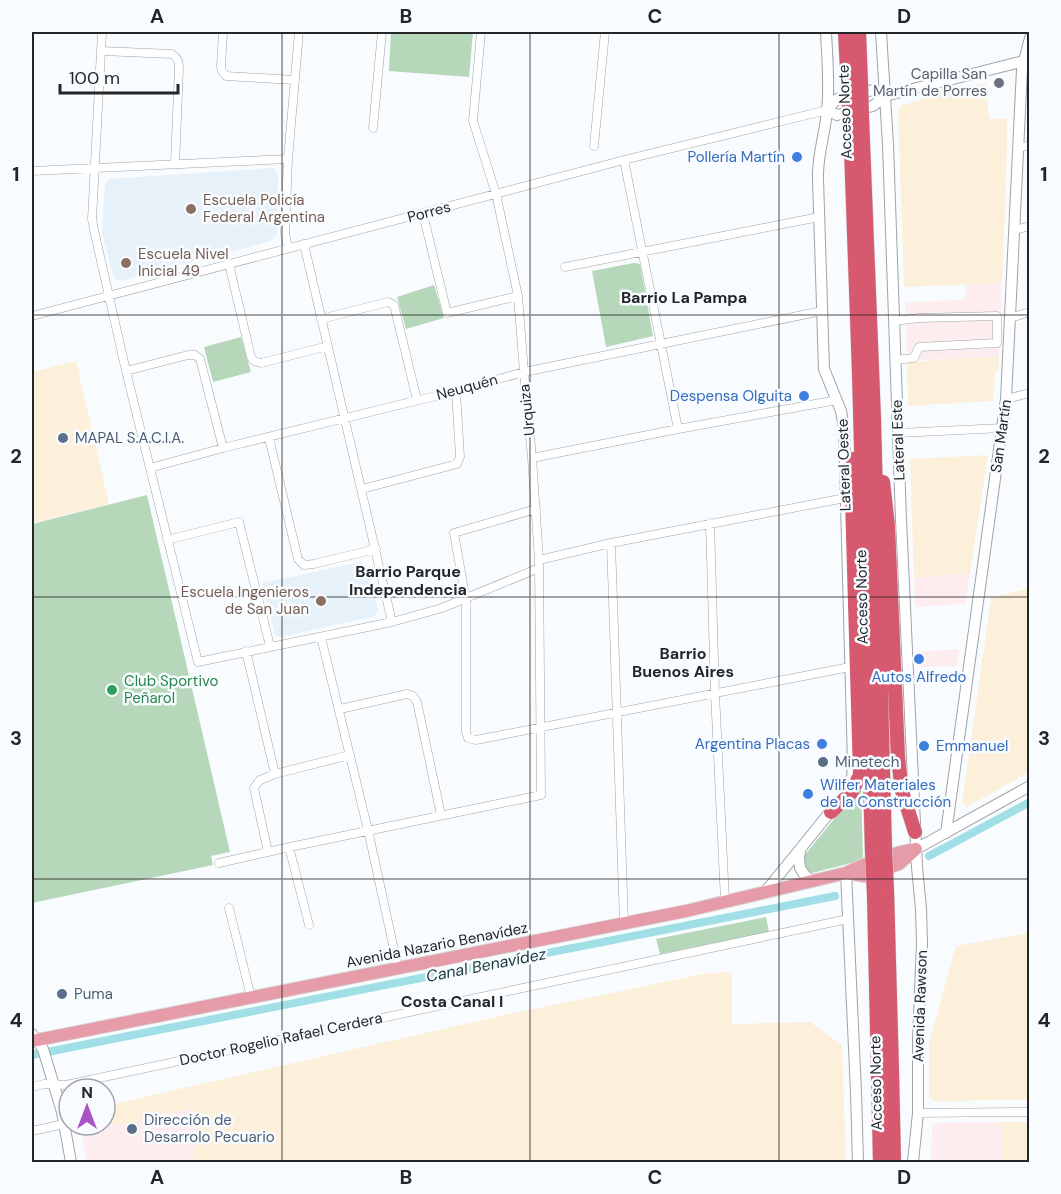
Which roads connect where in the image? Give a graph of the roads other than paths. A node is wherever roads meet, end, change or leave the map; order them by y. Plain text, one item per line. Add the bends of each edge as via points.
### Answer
1 (102, 32) edge
2 (223, 32) edge
3 (299, 32) edge
4 (382, 32) edge
5 (481, 32) edge
6 (604, 32) edge
7 (826, 32) edge
8 (845, 32) edge
9 (858, 32) edge
10 (881, 32) edge
11 (1029, 38) edge
12 (102, 51) junction
13 (1027, 60) edge
14 (295, 80) junction
15 (855, 85) junction
16 (885, 96) junction
17 (827, 110) junction
18 (856, 119) junction
19 (373, 128) dead end
20 (594, 146) dead end
21 (1024, 147) edge
22 (288, 159) junction
23 (624, 160) junction
24 (175, 164) junction
25 (95, 168) junction
26 (32, 171) edge
27 (496, 194) junction
28 (423, 214) junction
29 (819, 217) junction
30 (1029, 226) edge
31 (1015, 230) junction
32 (304, 244) junction
33 (288, 248) junction
34 (643, 251) junction
35 (229, 264) junction
36 (565, 267) dead end
37 (109, 295) junction
38 (518, 296) junction
39 (822, 311) junction
40 (1029, 312) edge
41 (32, 316) edge
42 (1010, 318) junction
43 (321, 319) junction
44 (894, 321) junction
45 (661, 343) junction
46 (328, 346) junction
47 (895, 360) junction
48 (126, 371) junction
49 (524, 372) junction
50 (859, 373) junction
51 (456, 391) junction
52 (1029, 393) edge
53 (1006, 399) junction
54 (417, 400) junction
55 (837, 400) junction
56 (345, 419) junction
57 (874, 419) junction
58 (1003, 428) junction
59 (678, 429) junction
60 (898, 433) junction
61 (269, 438) junction
62 (223, 448) junction
63 (532, 458) junction
64 (150, 468) junction
65 (362, 489) junction
66 (845, 498) junction
67 (536, 509) junction
68 (710, 523) junction
69 (167, 540) junction
70 (611, 543) junction
71 (376, 549) junction
72 (539, 564) junction
73 (465, 598) junction
74 (392, 622) junction
75 (321, 637) junction
76 (270, 646) junction
77 (246, 651) junction
78 (850, 667) junction
79 (716, 693) junction
80 (339, 709) junction
81 (616, 713) junction
82 (540, 728) junction
83 (350, 755) junction
84 (275, 774) junction
85 (1029, 786) edge
86 (831, 812) junction
87 (441, 815) junction
88 (368, 830) junction
89 (915, 832) junction
90 (946, 833) junction
91 (289, 847) junction
92 (801, 848) junction
93 (916, 849) junction
94 (878, 851) junction
95 (268, 852) junction
96 (219, 863) dead end
97 (846, 873) junction
98 (812, 881) junction
99 (765, 892) junction
100 (880, 893) junction
101 (725, 901) junction
102 (229, 908) dead end
103 (848, 919) junction
104 (624, 923) junction
105 (309, 925) dead end
106 (398, 968) junction
107 (250, 998) junction
108 (38, 1044) edge
109 (54, 1084) junction
110 (32, 1087) edge
111 (57, 1096) edge
112 (1029, 1112) edge
113 (918, 1113) junction
114 (57, 1126) edge
115 (32, 1131) edge
116 (66, 1137) edge
117 (71, 1162) edge
118 (858, 1162) edge
119 (880, 1162) edge
120 (894, 1162) edge
121 (913, 1162) edge

1 - 12 street
2 - 14 street via 221,66 226,76
3 - 14 street
4 - 19 street
5 - 27 street, Urquiza via 473,121
6 - 20 street
7 - 17 street, Lateral Oeste
8 - 15 highway, Acceso Norte
9 - 15 highway, Acceso Norte
10 - 16 street, Lateral Este
11 - 13 street, San Martín
12 - 24 street via 177,57
12 - 25 street
13 - 16 street, Porres
13 - 21 street, San Martín via 1022,69
14 - 22 street
15 - 18 highway, Acceso Norte, bridge
16 - 17 street, Porres via 873,106 846,113 837,115
16 - 17 street, Porres via 873,90 837,99
16 - 44 street, Lateral Este
17 - 23 street, Porres
17 - 29 street, Lateral Oeste via 818,162
18 - 50 highway, Acceso Norte
18 - 57 highway, Acceso Norte
21 - 31 street, San Martín
22 - 24 street
22 - 33 street
23 - 27 street, Porres
23 - 34 street
24 - 25 street
25 - 26 street
25 - 37 street via 92,219
27 - 28 street, Porres
27 - 38 street, Urquiza
28 - 32 street, Porres
28 - 38 street via 447,313
29 - 34 street
29 - 39 street, Lateral Oeste
30 - 31 street
31 - 42 street, San Martín
32 - 33 street, Porres
32 - 43 street
33 - 35 street, Porres
34 - 36 street
34 - 45 street
35 - 37 street, Porres
35 - 46 street via 255,361 261,363
37 - 41 street, Porres
37 - 48 street
38 - 49 street, Urquiza
39 - 45 street, Neuquén
39 - 55 street, Lateral Oeste via 824,369
40 - 42 street
42 - 53 street, San Martín
43 - 46 street
43 - 54 street via 391,302
44 - 47 street, Lateral Este
44 - 47 street via 997,316 997,343 919,347 914,358
45 - 49 street, Neuquén
45 - 59 street
46 - 56 street
47 - 60 street, Lateral Este
48 - 62 street via 195,355 200,359
48 - 64 street
49 - 51 street, Neuquén
49 - 63 street, Urquiza
50 - 86 highway via 852,501 860,775 851,793
50 - 94 highway, Acceso Norte
51 - 54 street, Neuquén
51 - 65 street via 460,457 457,464
52 - 53 street
53 - 58 street, San Martín
54 - 56 street, Neuquén
55 - 59 street
55 - 66 street, Lateral Oeste via 843,420
56 - 61 street, Neuquén
56 - 65 street
57 - 89 highway via 888,526 898,758 902,791
57 - 94 highway, Acceso Norte
58 - 60 street
58 - 90 street, San Martín
59 - 63 street
60 - 89 street, Lateral Este
61 - 62 street, Neuquén
61 - 71 street via 298,559 304,565 314,564
62 - 64 street, Neuquén
63 - 67 street, Urquiza
64 - 69 street
65 - 71 street
66 - 68 street
66 - 78 street, Lateral Oeste
67 - 72 street, Urquiza
67 - 73 street via 454,533
68 - 70 street
68 - 79 street
69 - 76 street via 239,522
69 - 77 street via 198,662
70 - 72 street
70 - 81 street
71 - 74 street
72 - 73 street
72 - 82 street, Urquiza
73 - 74 street
73 - 82 street via 468,738 476,740
74 - 75 street
75 - 76 street
75 - 80 street
76 - 77 street
77 - 84 street
78 - 79 street
78 - 86 street, Lateral Oeste via 852,778
79 - 81 street
79 - 101 street
80 - 83 street
80 - 87 street via 407,694 413,696
81 - 82 street
81 - 104 street
82 - 87 street, Urquiza via 541,795
83 - 84 street
83 - 88 street
84 - 95 street via 260,780 254,788
85 - 90 street, Avenida Nazario Benavídez
86 - 92 street, Lateral Oeste
87 - 88 street
88 - 91 street
88 - 106 street
89 - 93 street, Lateral Este
90 - 93 street, Avenida Nazario Benavídez
91 - 95 street
91 - 105 street
92 - 98 street via 800,868
92 - 99 street, Lateral Oeste
93 - 97 main road, Avenida Nazario Benavídez via 897,852
93 - 113 street, Avenida Rawson via 922,944
94 - 100 highway, Acceso Norte, bridge
95 - 96 street
97 - 98 main road, Avenida Nazario Benavídez
97 - 103 street
98 - 99 main road, Avenida Nazario Benavídez
99 - 101 main road, Avenida Nazario Benavídez
100 - 119 highway, Acceso Norte
100 - 120 highway, Acceso Norte
101 - 104 main road, Avenida Nazario Benavídez
102 - 107 street
103 - 109 street, Doctor Rogelio Rafael Cerdera via 66,1085
103 - 118 street
104 - 106 main road, Avenida Nazario Benavídez
106 - 107 main road, Avenida Nazario Benavídez
107 - 108 main road, Avenida Nazario Benavídez
108 - 109 street
109 - 110 street, Doctor Rogelio Rafael Cerdera
109 - 111 street
112 - 113 street
113 - 121 street, Avenida Rawson
114 - 115 street
116 - 117 street

